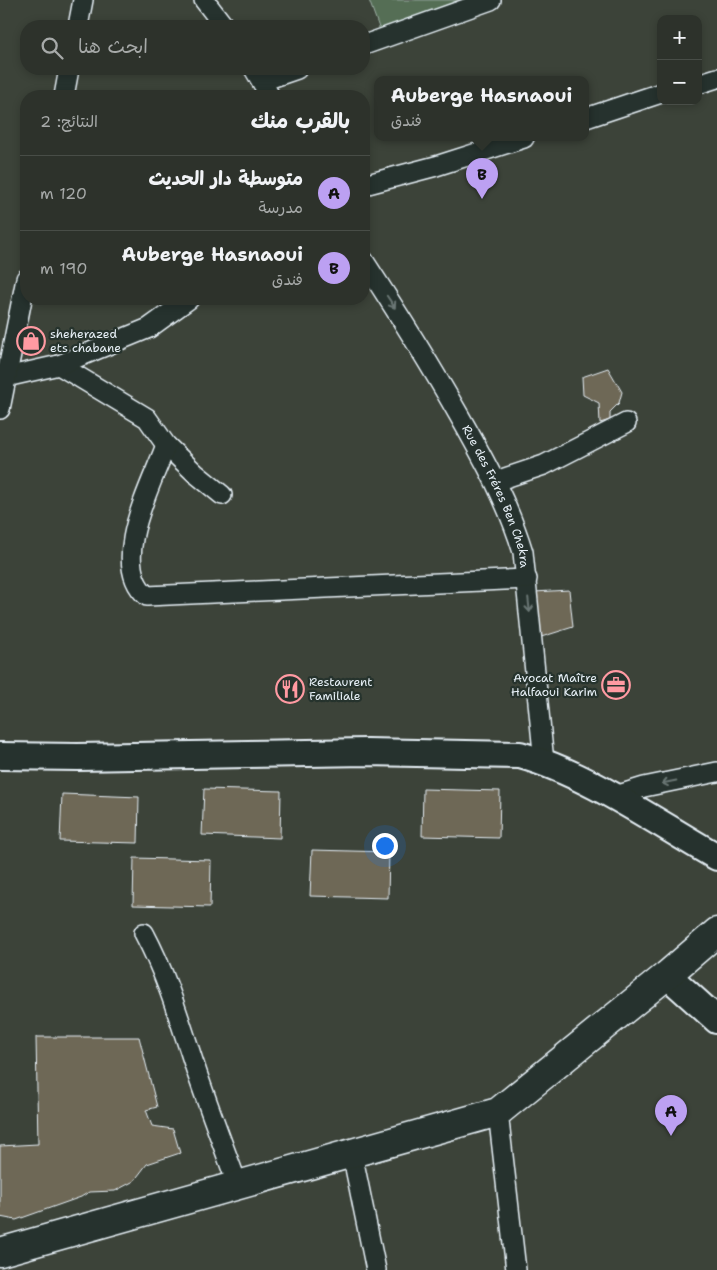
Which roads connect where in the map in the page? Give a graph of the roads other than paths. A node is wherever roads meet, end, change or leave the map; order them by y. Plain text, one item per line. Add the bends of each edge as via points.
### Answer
1 (83, 0) edge
2 (204, 0) edge
3 (491, 0) edge
4 (79, 20) edge
5 (219, 20) edge
6 (370, 42) edge
7 (68, 75) edge
8 (281, 75) edge
9 (717, 78) edge
10 (262, 82) edge
11 (702, 83) edge
12 (65, 90) edge
13 (657, 94) edge
14 (589, 117) edge
15 (515, 141) edge
16 (370, 183) edge
17 (370, 270) edge
18 (21, 305) edge
19 (181, 305) edge
20 (60, 366) junction
21 (6, 377) junction
22 (0, 409) edge
23 (626, 423) dead end
24 (166, 445) junction
25 (496, 481) junction
26 (222, 495) dead end
27 (526, 579) junction
28 (0, 756) edge
29 (544, 762) junction
30 (717, 772) edge
31 (612, 797) junction
32 (717, 857) edge
33 (717, 932) edge
34 (144, 933) dead end
35 (667, 975) junction
36 (717, 1020) edge
37 (498, 1112) junction
38 (352, 1153) junction
39 (238, 1186) junction
40 (0, 1252) edge
41 (376, 1270) edge
42 (516, 1270) edge

1 - 4 street
2 - 5 street
3 - 6 street
7 - 12 street
8 - 10 street
9 - 11 street
13 - 14 street
15 - 16 street
17 -> 25 street, Rue des Fréres Ben Chekra via 420,345
18 - 21 street
19 - 20 street via 149,328
20 - 21 street
20 - 24 street via 147,418
21 - 22 street
23 - 25 street via 544,465
24 - 26 street
24 - 27 street via 133,534 130,556 139,590 147,596
25 - 27 street, Rue des Fréres Ben Chekra via 521,544
27 -> 29 street, Rue des Fréres Ben Chekra
28 - 29 main road via 367,752 520,755
29 - 31 main road
30 -> 31 street
31 - 32 main road
33 - 35 main road
34 - 39 street via 172,994
35 - 36 main road
35 - 37 main road
37 - 38 main road
37 - 42 street
38 - 39 main road
38 - 41 street
39 - 40 main road

